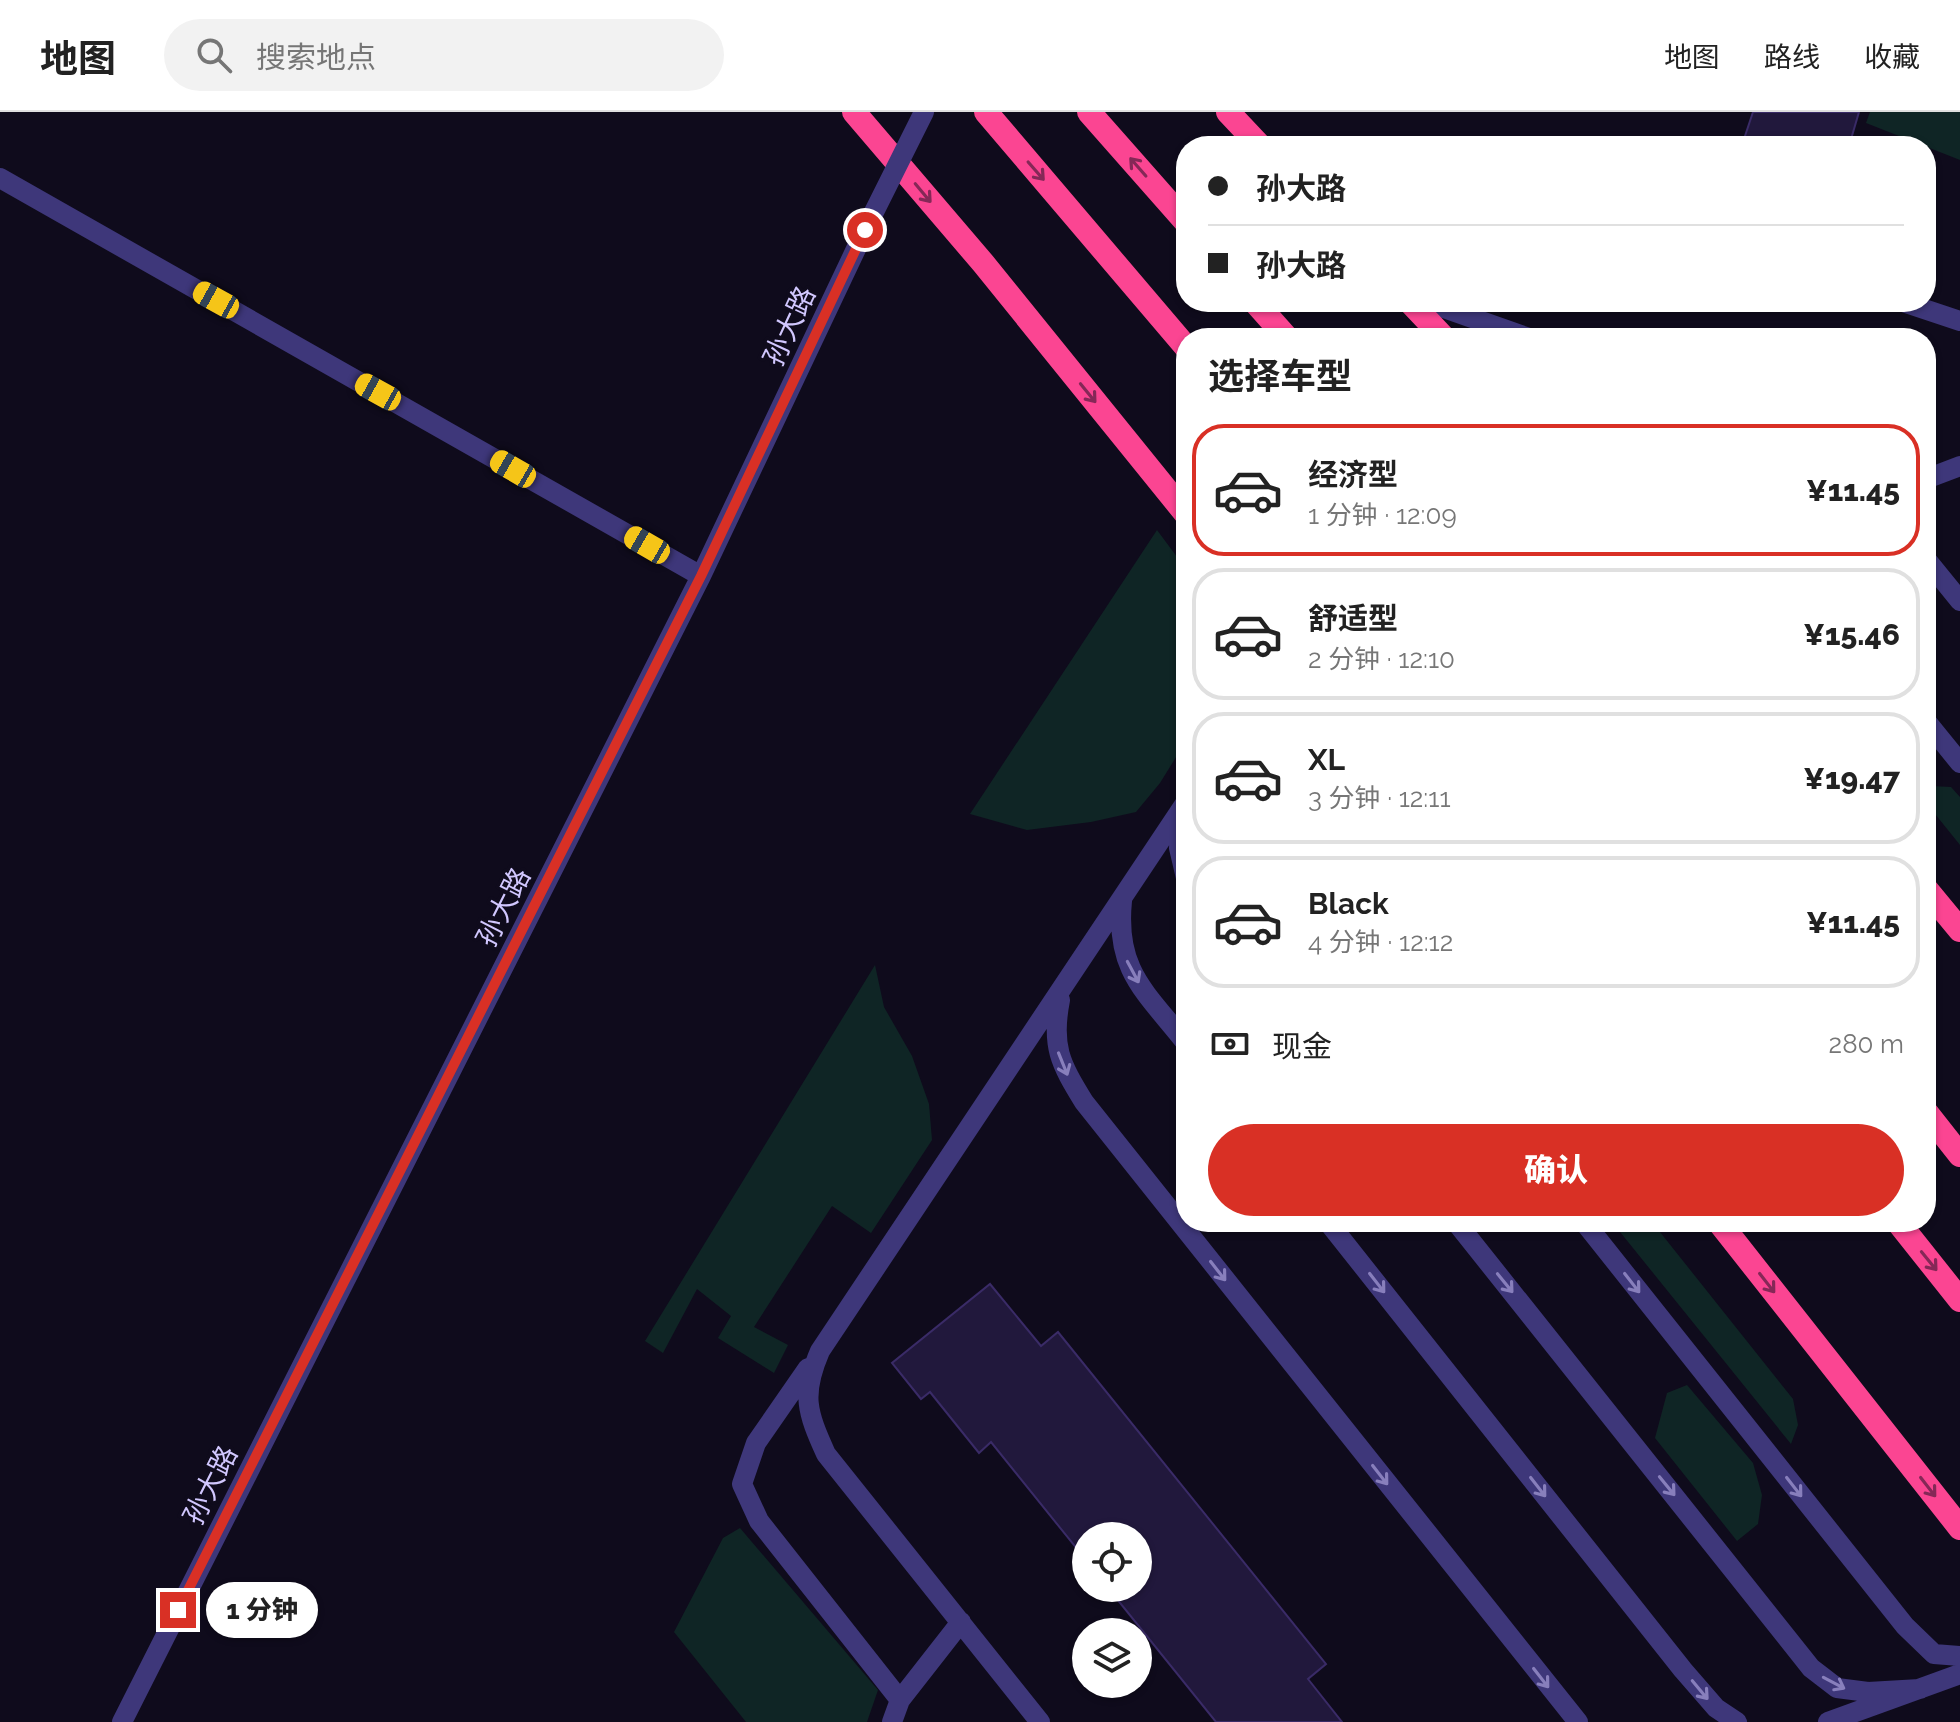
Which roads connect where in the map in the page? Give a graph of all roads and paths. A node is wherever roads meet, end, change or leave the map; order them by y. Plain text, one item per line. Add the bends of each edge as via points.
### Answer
1 (854, 112) edge
2 (924, 112) edge
3 (986, 112) edge
4 (1089, 112) edge
5 (1228, 112) edge
6 (1251, 136) edge
7 (0, 178) edge
8 (1176, 211) edge
9 (1264, 312) edge
10 (1419, 312) edge
11 (1455, 312) edge
12 (1933, 312) edge
13 (1960, 321) edge
14 (1278, 328) edge
15 (1435, 328) edge
16 (1501, 328) edge
17 (1176, 335) edge
18 (1960, 466) edge
19 (1936, 475) edge
20 (1936, 480) edge
21 (1960, 483) edge
22 (1176, 502) edge
23 (1936, 571) edge
24 (701, 576) junction
25 (1960, 601) edge
26 (1936, 733) edge
27 (1960, 763) edge
28 (1176, 817) edge
29 (1123, 897) junction
30 (1936, 901) edge
31 (1960, 930) edge
32 (1062, 988) junction
33 (1176, 1030) edge
34 (1936, 1125) edge
35 (1960, 1155) edge
36 (1176, 1217) edge
37 (1188, 1232) edge
38 (1336, 1232) edge
39 (1464, 1232) edge
40 (1592, 1232) edge
41 (1727, 1232) edge
42 (1906, 1232) edge
43 (1960, 1300) edge
44 (820, 1351) junction
45 (1960, 1528) edge
46 (961, 1622) junction
47 (1960, 1656) edge
48 (1960, 1674) edge
49 (1920, 1689) junction
50 (900, 1700) junction
51 (122, 1722) edge
52 (892, 1722) edge
53 (1040, 1722) edge
54 (1578, 1722) edge
55 (1737, 1722) edge
56 (1828, 1722) edge

1 -> 22 highway
2 - 24 street, 孙大路, bridge
3 -> 17 highway
8 -> 4 highway
5 - 6 highway
7 - 24 street
9 - 14 highway
10 - 15 highway
11 - 16 street
12 - 13 street
18 - 19 street
20 - 21 street
23 - 25 street
24 - 51 street, 孙大路
26 - 27 street
28 - 29 street
29 - 32 street
29 -> 33 street via 1119,935 1132,974
30 - 31 highway
32 -> 36 street via 1054,1029 1060,1063 1084,1102
32 - 44 street
34 - 35 highway
37 -> 54 street
38 -> 55 street via 1683,1670 1716,1708
39 -> 49 street via 1811,1668 1837,1688
40 -> 47 street via 1905,1626 1934,1654
41 -> 45 highway
42 -> 43 highway
44 - 46 street via 808,1380 808,1414 826,1454
44 - 50 street via 756,1443 742,1484 759,1521
46 - 50 street
46 - 53 street
48 - 49 street
49 - 56 street
50 - 52 street

